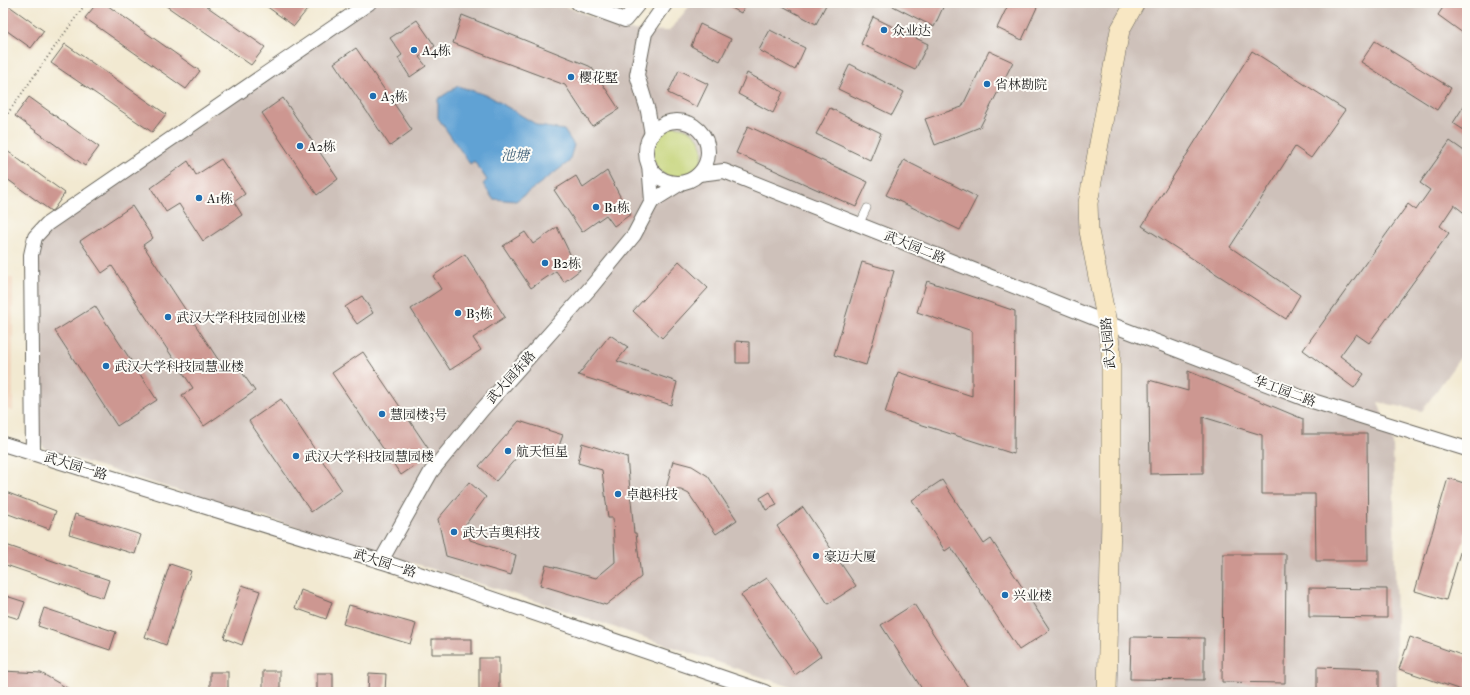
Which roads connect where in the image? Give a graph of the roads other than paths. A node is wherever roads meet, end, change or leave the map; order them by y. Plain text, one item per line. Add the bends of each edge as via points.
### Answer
1 (369, 3) edge
2 (578, 3) edge
3 (639, 3) edge
4 (666, 3) edge
5 (1135, 3) edge
6 (648, 111) junction
7 (678, 121) junction
8 (652, 135) junction
9 (708, 146) junction
10 (649, 164) junction
11 (724, 171) junction
12 (699, 174) junction
13 (681, 183) junction
14 (652, 201) junction
15 (867, 208) dead end
16 (859, 225) junction
17 (1107, 323) junction
18 (3, 444) edge
19 (1467, 449) edge
20 (33, 453) junction
21 (381, 561) junction
22 (765, 692) edge
23 (1107, 692) edge

1 - 20 street via 47,224 35,237 31,255
2 - 3 street via 625,20
4 - 6 street via 645,33 637,75
5 - 17 street, 武大园路 via 1120,30 1088,203 1089,230
6 - 7 street
6 - 8 street
7 - 8 street via 658,128
7 - 9 street via 697,128
8 - 10 street via 648,144
9 - 11 street
9 - 12 street via 705,166
10 - 13 street via 662,179
10 - 14 street
11 - 12 street
11 - 16 street, 武大园二路
12 - 13 street
13 - 14 street
14 - 21 street, 武大园东路 via 634,235 431,472
15 - 16 lane
16 - 17 street, 武大园二路
17 - 19 street, 华工园二路 via 1303,398
17 - 23 street, 武大园路 via 1111,351
18 - 20 street, 武大园一路
20 - 21 street, 武大园一路
21 - 22 street, 武大园一路

